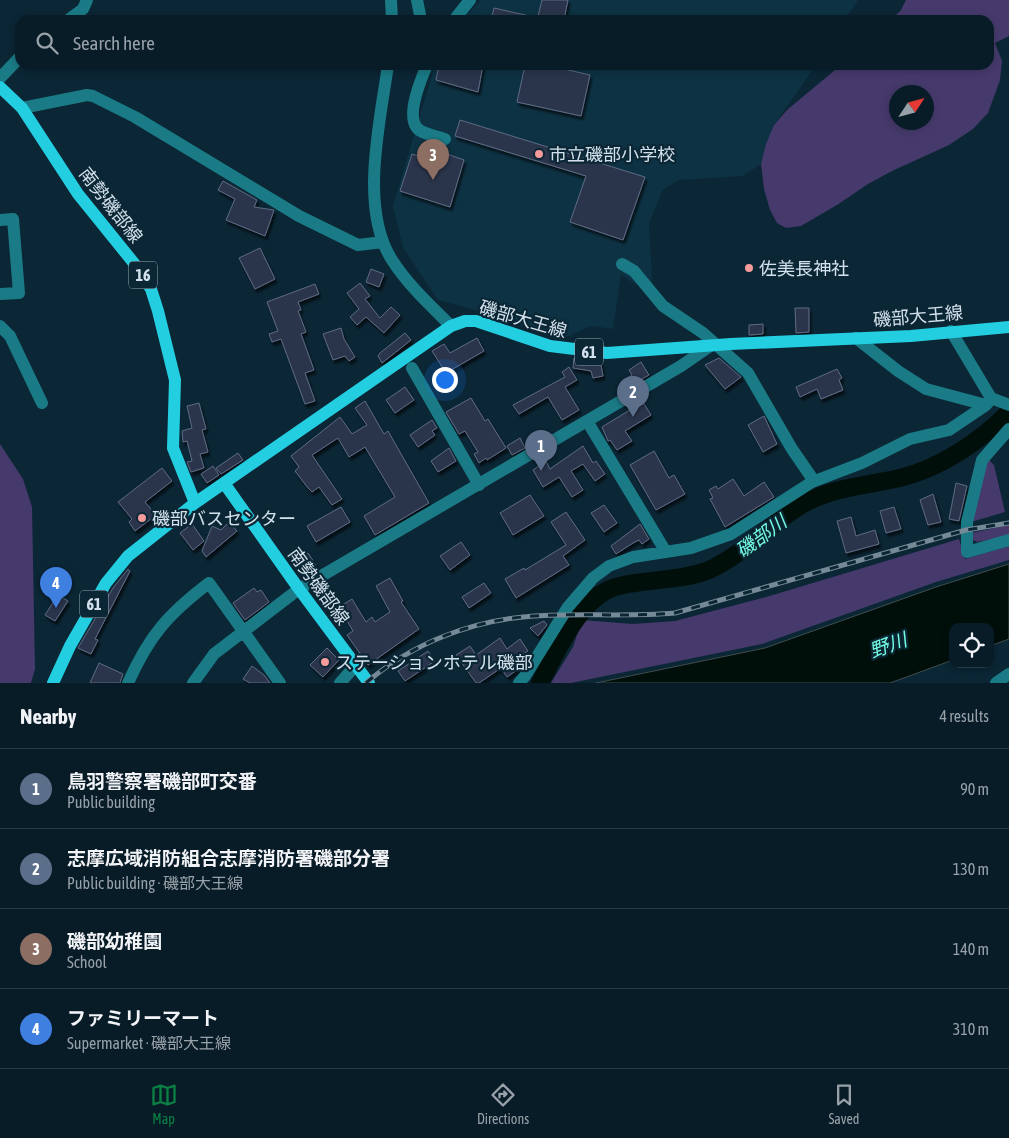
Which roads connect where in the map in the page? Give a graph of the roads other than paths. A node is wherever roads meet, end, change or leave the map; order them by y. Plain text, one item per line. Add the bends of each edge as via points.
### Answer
1 (87, 0) edge
2 (392, 0) edge
3 (417, 0) edge
4 (470, 0) edge
5 (75, 15) edge
6 (392, 15) edge
7 (420, 15) edge
8 (458, 15) edge
9 (15, 62) edge
10 (387, 70) edge
11 (425, 70) edge
12 (0, 78) edge
13 (0, 87) edge
14 (22, 108) junction
15 (445, 139) dead end
16 (0, 220) edge
17 (383, 242) junction
18 (622, 264) dead end
19 (0, 294) edge
20 (0, 326) edge
21 (451, 326) junction
22 (1009, 327) edge
23 (951, 332) junction
24 (856, 338) junction
25 (713, 346) junction
26 (412, 368) dead end
27 (42, 403) dead end
28 (997, 403) edge
29 (587, 422) junction
30 (1009, 429) edge
31 (814, 481) junction
32 (224, 483) junction
33 (479, 485) junction
34 (195, 503) junction
35 (1009, 540) edge
36 (666, 552) junction
37 (299, 590) junction
38 (242, 630) junction
39 (356, 665) junction
40 (1009, 674) edge
41 (53, 683) edge
42 (128, 683) edge
43 (193, 683) edge
44 (280, 683) edge
45 (340, 683) edge
46 (369, 683) edge
47 (519, 683) edge
48 (996, 683) edge

1 - 5 street via 83,9
2 - 6 street
3 - 7 street
4 - 8 street
9 - 12 street
10 - 17 street via 376,157 375,200
11 - 15 street via 412,110 412,121 418,129
13 - 14 main road, 南勢磯部線 / 16
14 - 17 street via 93,96 135,117 307,220 358,245
14 - 34 main road, 南勢磯部線 / 16 via 78,194 151,289 175,380 173,448
16 - 19 street via 12,219 19,293
17 - 21 street via 404,276
18 - 25 street via 639,276 663,306
20 - 27 street via 10,336
21 - 25 main road, 磯部大王線 / 61 via 476,321 577,352
21 - 32 main road, 磯部大王線 / 61
22 - 23 main road, 磯部大王線 / 61
23 - 24 main road, 磯部大王線 / 61
23 - 28 street
24 - 25 main road, 磯部大王線 / 61
24 - 28 street via 926,389
25 - 29 street
25 - 31 street via 748,373
26 - 33 street
28 - 31 street via 949,430 910,439 862,463
29 - 33 street
29 - 36 street
30 - 35 street via 982,460 967,522 967,552
31 - 36 street via 737,532
32 - 34 main road, 磯部大王線 / 61
32 - 37 main road, 南勢磯部線
33 - 37 street
34 - 41 main road, 磯部大王線 / 61 via 128,556 106,583
36 - 47 street via 618,561 601,571 568,607
37 - 38 street
37 - 39 main road, 南勢磯部線
38 - 42 street via 209,583 164,621 152,636
38 - 43 street via 214,654
38 - 44 street
39 - 45 street
39 - 46 main road, 南勢磯部線
40 - 48 street

